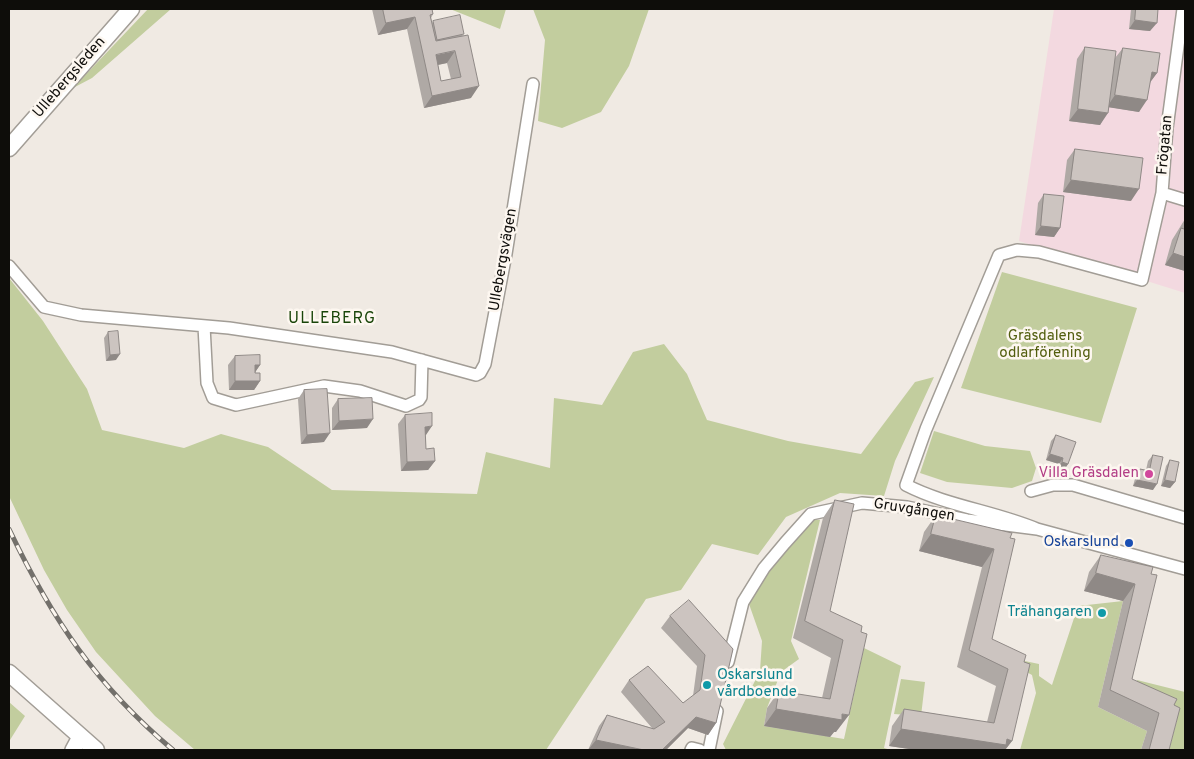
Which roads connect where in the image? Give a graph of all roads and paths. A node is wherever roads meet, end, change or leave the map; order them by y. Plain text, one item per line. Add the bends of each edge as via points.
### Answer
1 (132, 9) edge
2 (1183, 9) edge
3 (533, 84) dead end
4 (9, 148) edge
5 (1162, 192) junction
6 (1185, 200) edge
7 (9, 266) edge
8 (204, 326) junction
9 (422, 360) junction
10 (1031, 491) dead end
11 (1185, 518) edge
12 (1037, 529) junction
13 (1185, 569) edge
14 (9, 673) edge
15 (726, 674) edge
16 (720, 699) edge
17 (76, 744) edge
18 (96, 750) edge
19 (691, 750) edge
20 (700, 750) edge
21 (709, 750) edge

1 - 4 main road, Ullebergsleden
2 - 5 street, Frögatan via 1166,128
3 - 9 street, Ullebergsvägen via 485,364 476,375
5 - 6 street
5 - 12 street, Frögatan via 1142,280 1039,252 999,254 926,429 906,485 925,495 1016,520
7 - 8 street, Ullebergsvägen via 44,306 58,311
8 - 9 street, Ullebergsvägen via 392,352
8 - 9 street via 207,383 213,398 236,405 324,386 360,391 406,406 421,397
10 - 11 street via 1053,485 1073,485
12 - 13 street, Gruvgången
12 - 15 street, Gruvgången via 862,502 811,514 764,568 743,602
14 - 17 main road
16 - 21 street
17 - 18 main road
19 - 20 street

